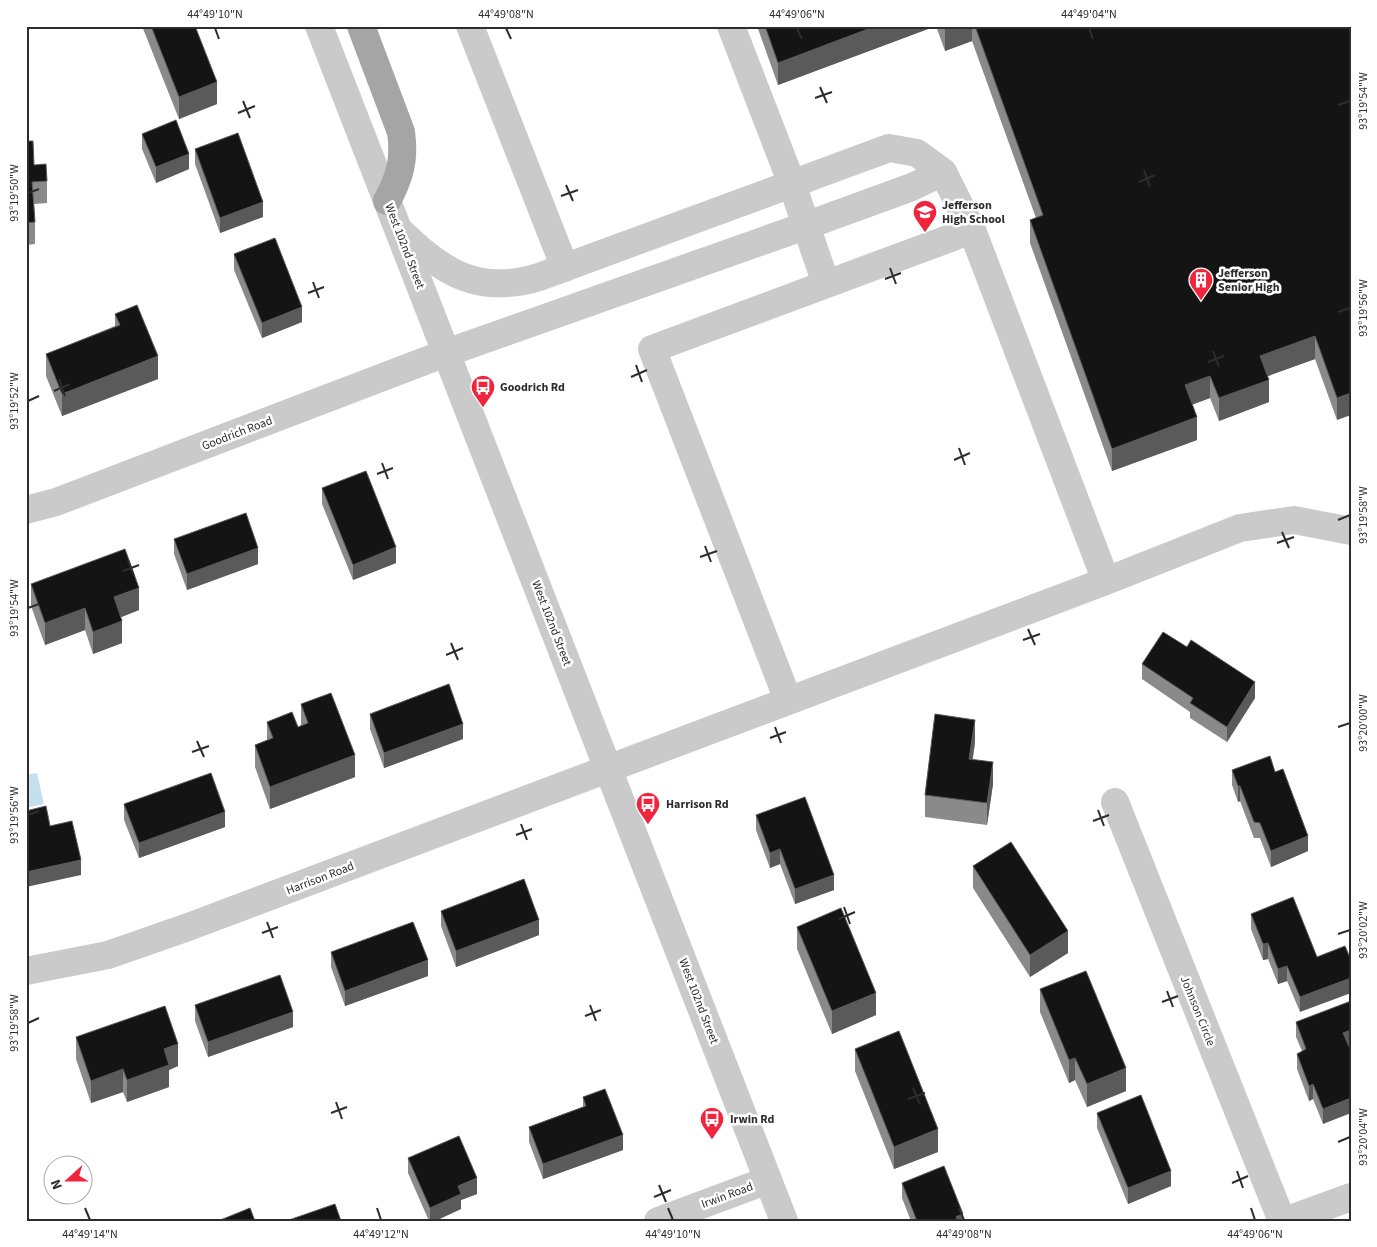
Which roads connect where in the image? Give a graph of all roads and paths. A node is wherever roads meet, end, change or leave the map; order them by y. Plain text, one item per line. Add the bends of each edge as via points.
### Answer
1 (319, 26) edge
2 (361, 26) edge
3 (470, 26) edge
4 (731, 26) edge
5 (944, 172) junction
6 (792, 184) junction
7 (387, 201) junction
8 (805, 226) junction
9 (398, 229) junction
10 (972, 230) junction
11 (565, 268) junction
12 (826, 284) junction
13 (446, 353) junction
14 (26, 510) edge
15 (1351, 531) edge
16 (1106, 581) junction
17 (788, 700) junction
18 (608, 769) junction
19 (1115, 802) dead end
20 (26, 971) edge
21 (768, 1180) junction
22 (1351, 1197) edge
23 (658, 1221) edge
24 (784, 1221) edge
25 (1284, 1221) edge

1 - 7 street, West 102nd Street
2 - 7 main road via 401,132 404,150 402,167
3 - 11 street
4 - 6 street
5 - 6 street via 917,153 890,148
5 - 8 street, Goodrich Road
5 - 10 street
6 - 8 street
6 - 11 street
7 - 9 street, West 102nd Street
8 - 12 street
8 - 13 street, Goodrich Road
9 - 11 street via 441,265 474,281 491,285 524,282
9 - 13 street, West 102nd Street
10 - 12 street
10 - 16 street
12 - 17 street via 652,349
13 - 14 street, Goodrich Road via 56,502
13 - 18 street, West 102nd Street
15 - 16 street, Harrison Road via 1294,520 1240,528
16 - 17 street, Harrison Road
17 - 18 street, Harrison Road
18 - 20 street, Harrison Road via 108,955
18 - 21 street, West 102nd Street
19 - 25 street, Johnson Circle
21 - 23 street, Irwin Road
21 - 24 street, West 102nd Street
22 - 25 street

